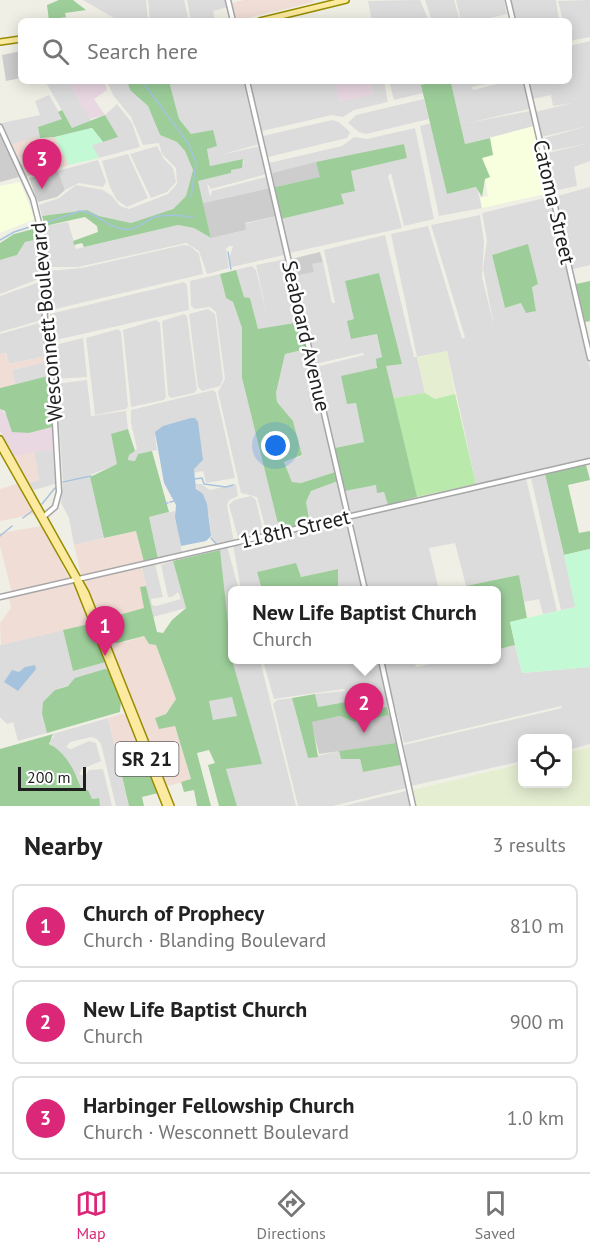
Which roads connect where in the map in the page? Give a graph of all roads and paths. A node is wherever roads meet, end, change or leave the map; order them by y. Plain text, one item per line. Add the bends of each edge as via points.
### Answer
1 (228, 0) edge
2 (346, 0) edge
3 (508, 0) edge
4 (232, 18) edge
5 (272, 18) edge
6 (512, 18) edge
7 (18, 39) edge
8 (0, 42) edge
9 (248, 84) edge
10 (527, 84) edge
11 (0, 127) edge
12 (590, 358) edge
13 (0, 439) edge
14 (0, 447) edge
15 (590, 461) edge
16 (348, 517) junction
17 (43, 518) junction
18 (77, 579) junction
19 (364, 586) edge
20 (0, 597) edge
21 (382, 664) edge
22 (113, 665) junction
23 (148, 755) junction
24 (166, 801) edge
25 (171, 806) edge
26 (413, 806) edge

1 - 4 street
2 - 5 main road
3 - 6 street
7 - 8 main road
9 - 16 street, Seaboard Avenue
10 - 12 street, Catoma Street
11 - 17 street, Wesconnett Boulevard via 35,204 42,235 59,492 55,507
13 - 17 main road, SR 21
14 - 17 main road, SR 21
15 - 16 street, 118th Street
16 - 18 street, 118th Street
16 - 19 street, Seaboard Avenue
17 - 18 main road, SR 21
18 - 20 street, 118th Street
18 - 22 main road, SR 21
18 - 22 main road, SR 21
21 - 26 street
22 - 23 main road, SR 21
22 - 23 main road, SR 21
23 - 24 main road, SR 21
24 - 25 main road, SR 21

